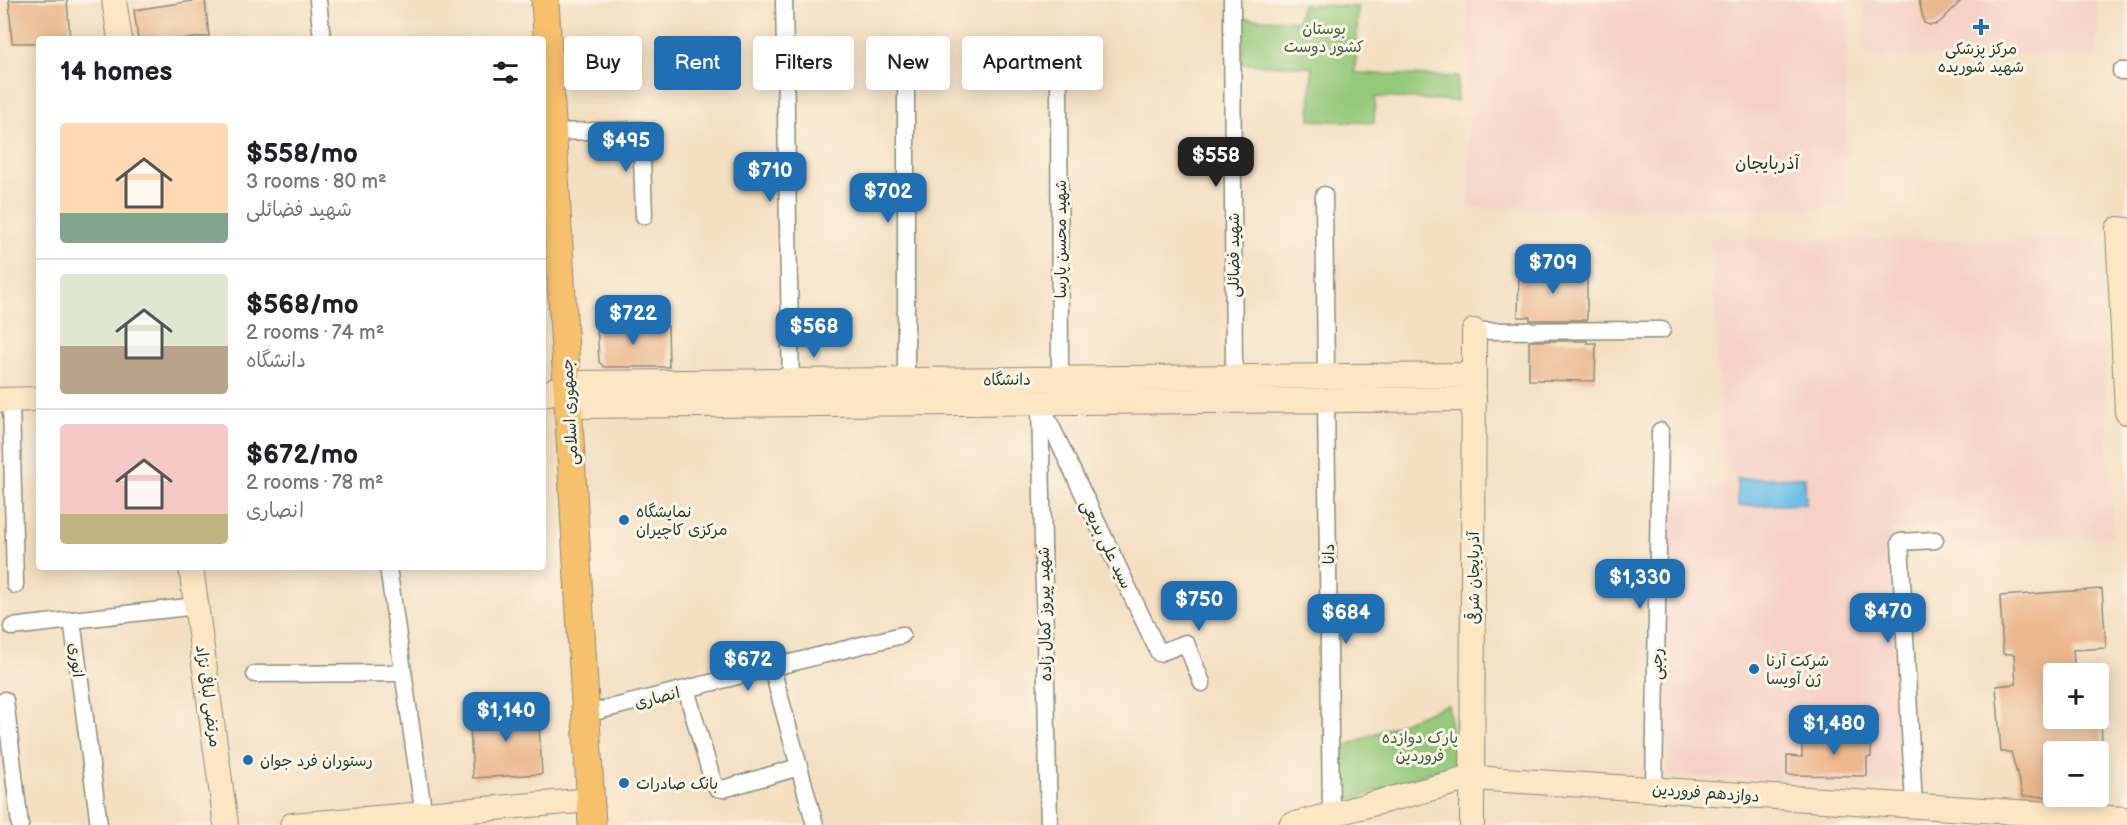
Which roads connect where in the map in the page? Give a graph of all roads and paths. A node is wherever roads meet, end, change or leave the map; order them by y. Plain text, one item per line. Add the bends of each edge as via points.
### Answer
1 (114, 0) edge
2 (318, 0) edge
3 (546, 0) edge
4 (784, 0) edge
5 (1232, 0) edge
6 (120, 36) edge
7 (322, 36) edge
8 (546, 57) edge
9 (906, 90) edge
10 (1059, 90) edge
11 (553, 132) junction
12 (1324, 195) dead end
13 (644, 216) dead end
14 (2123, 230) edge
15 (1662, 330) dead end
16 (1474, 332) joint
17 (1474, 375) junction
18 (1326, 376) junction
19 (1234, 377) junction
20 (1050, 378) junction
21 (906, 380) junction
22 (790, 381) junction
23 (560, 394) edge
24 (36, 399) edge
25 (1474, 399) junction
26 (6, 400) edge
27 (1235, 401) junction
28 (1326, 401) junction
29 (1050, 403) junction
30 (911, 404) junction
31 (791, 405) junction
32 (2127, 412) edge
33 (1659, 431) dead end
34 (1935, 540) dead end
35 (7, 562) edge
36 (191, 570) edge
37 (388, 570) edge
38 (15, 585) dead end
39 (197, 606) junction
40 (72, 620) junction
41 (12, 627) dead end
42 (902, 635) dead end
43 (772, 668) junction
44 (403, 673) junction
45 (255, 674) dead end
46 (1202, 683) dead end
47 (686, 690) junction
48 (5, 700) dead end
49 (586, 714) junction
50 (799, 767) junction
51 (1472, 778) junction
52 (1654, 789) junction
53 (1914, 806) junction
54 (592, 812) edge
55 (1331, 814) junction
56 (1959, 817) edge
57 (2127, 819) edge
58 (424, 820) edge
59 (20, 825) edge
60 (99, 825) edge
61 (226, 825) edge
62 (302, 825) edge
63 (815, 825) edge
64 (1049, 825) edge
65 (1290, 825) edge
66 (1472, 825) edge

1 - 6 main road
2 - 7 street
3 - 8 main road, جمهوری اسلامی
4 - 22 street
5 - 19 street, شهید فضائلی
8 - 11 main road, جمهوری اسلامی
9 - 21 street
10 - 20 street, شهید محسن پارسا
11 - 13 street via 641,130
11 - 23 main road, جمهوری اسلامی
12 - 18 street
14 - 32 main road
15 - 16 street
16 - 17 main road, آذربایجان شرقی
17 - 18 main road, دانشگاه
17 - 25 main road, آذربایجان شرقی
18 - 19 main road, دانشگاه
18 - 28 main road
19 - 20 main road, دانشگاه
19 - 27 street, شهید فضائلی
20 - 21 main road, دانشگاه
20 - 29 main road
21 - 22 main road, دانشگاه
21 - 30 main road
22 - 23 main road, دانشگاه
22 - 31 street
23 - 31 main road, دانشگاه
23 - 49 main road, جمهوری اسلامی
24 - 26 main road
25 - 28 main road, دانشگاه
25 - 51 main road, آذربایجان شرقی
26 - 35 street
27 - 28 main road, دانشگاه
27 - 29 main road, دانشگاه
28 - 55 street, دانا
29 - 30 main road, دانشگاه
29 - 46 street, سید علی بدیعی via 1159,653 1186,643
29 - 64 street, شهید پیروز کمال زاده
30 - 31 main road, دانشگاه
33 - 52 street, رجبی
34 - 53 street via 1900,542
35 - 38 street
36 - 39 main road, مرتضی لبافی نژاد
37 - 44 street
39 - 40 street, انوری
39 - 61 main road, مرتضی لبافی نژاد
40 - 41 street
40 - 60 street, انوری
42 - 43 street, انصاری
43 - 47 street, انصاری
43 - 50 street
44 - 45 street
44 - 58 street
47 - 49 street, انصاری
47 - 50 street via 717,788
48 - 59 street
49 - 54 main road, جمهوری اسلامی
50 - 63 street
51 - 52 main road, دوازدهم فروردین
51 - 55 main road, دوازدهم فروردین
51 - 66 main road, آذربایجان شرقی
52 - 53 main road, دوازدهم فروردین
53 - 56 main road, دوازدهم فروردین
54 - 58 main road
55 - 65 main road, دوازدهم فروردین
56 - 57 main road, دوازدهم فروردین
58 - 62 main road

